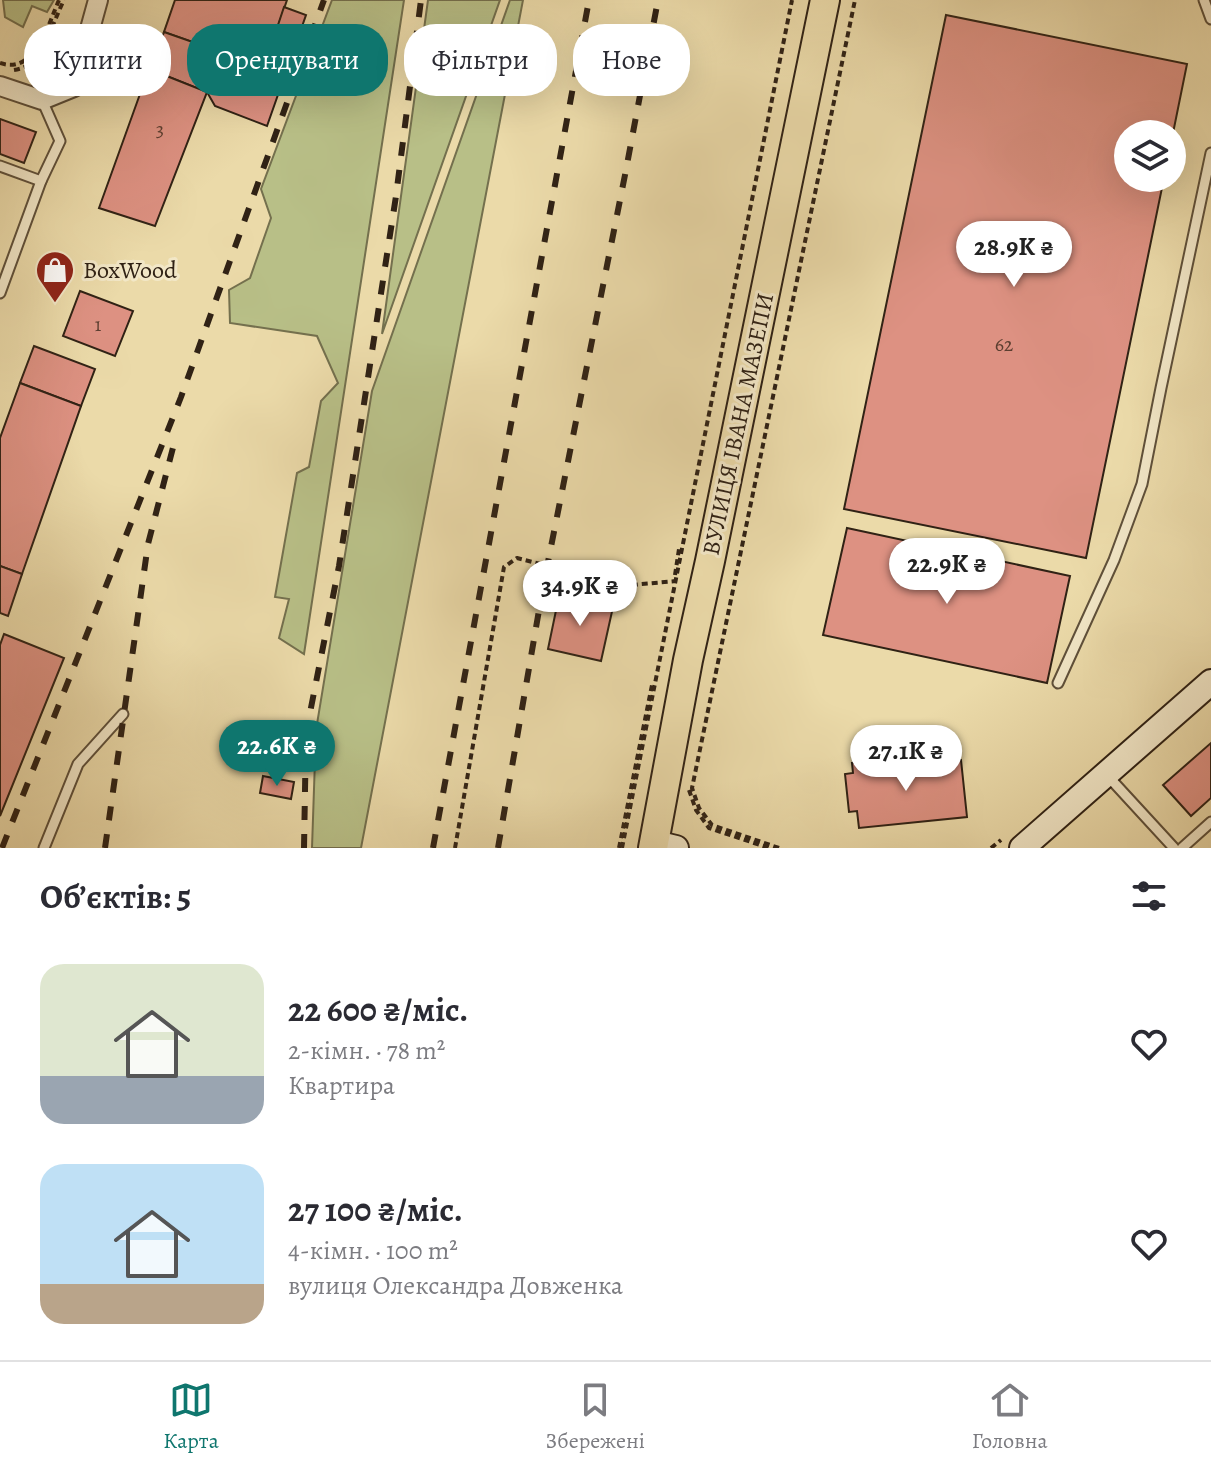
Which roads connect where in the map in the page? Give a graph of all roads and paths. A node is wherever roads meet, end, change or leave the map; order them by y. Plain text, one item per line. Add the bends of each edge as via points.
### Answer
1 (62, 0) edge
2 (98, 0) edge
3 (792, 0) edge
4 (825, 0) edge
5 (855, 0) edge
6 (1204, 0) edge
7 (1211, 19) edge
8 (0, 66) edge
9 (0, 86) edge
10 (42, 100) junction
11 (1211, 153) edge
12 (0, 166) edge
13 (41, 181) junction
14 (0, 293) edge
15 (679, 549) dead end
16 (733, 560) dead end
17 (675, 581) junction
18 (1211, 682) edge
19 (1058, 683) dead end
20 (123, 714) dead end
21 (1106, 774) junction
22 (1210, 824) edge
23 (661, 846) edge
24 (44, 848) edge
25 (455, 848) edge
26 (620, 848) edge
27 (769, 848) edge
28 (779, 848) edge
29 (1022, 848) edge
30 (1174, 848) edge
31 (1182, 848) edge

1 - 8 path via 31,64 6,71
2 - 10 street via 74,87
3 - 17 path
4 - 23 main road, ВУЛИЦЯ ІВАНА МАЗЕПИ via 688,660
5 - 28 path via 692,788 712,825
6 - 7 lane
9 - 10 street
10 - 13 lane via 60,141
11 - 19 lane via 1142,484
12 - 13 lane
13 - 14 lane
15 - 17 path
16 - 27 path via 689,787 709,828
17 - 25 path via 620,586 517,558 504,567
17 - 26 path
18 - 21 main road
20 - 24 lane via 78,764
21 - 29 main road
21 - 30 lane
22 - 31 lane

